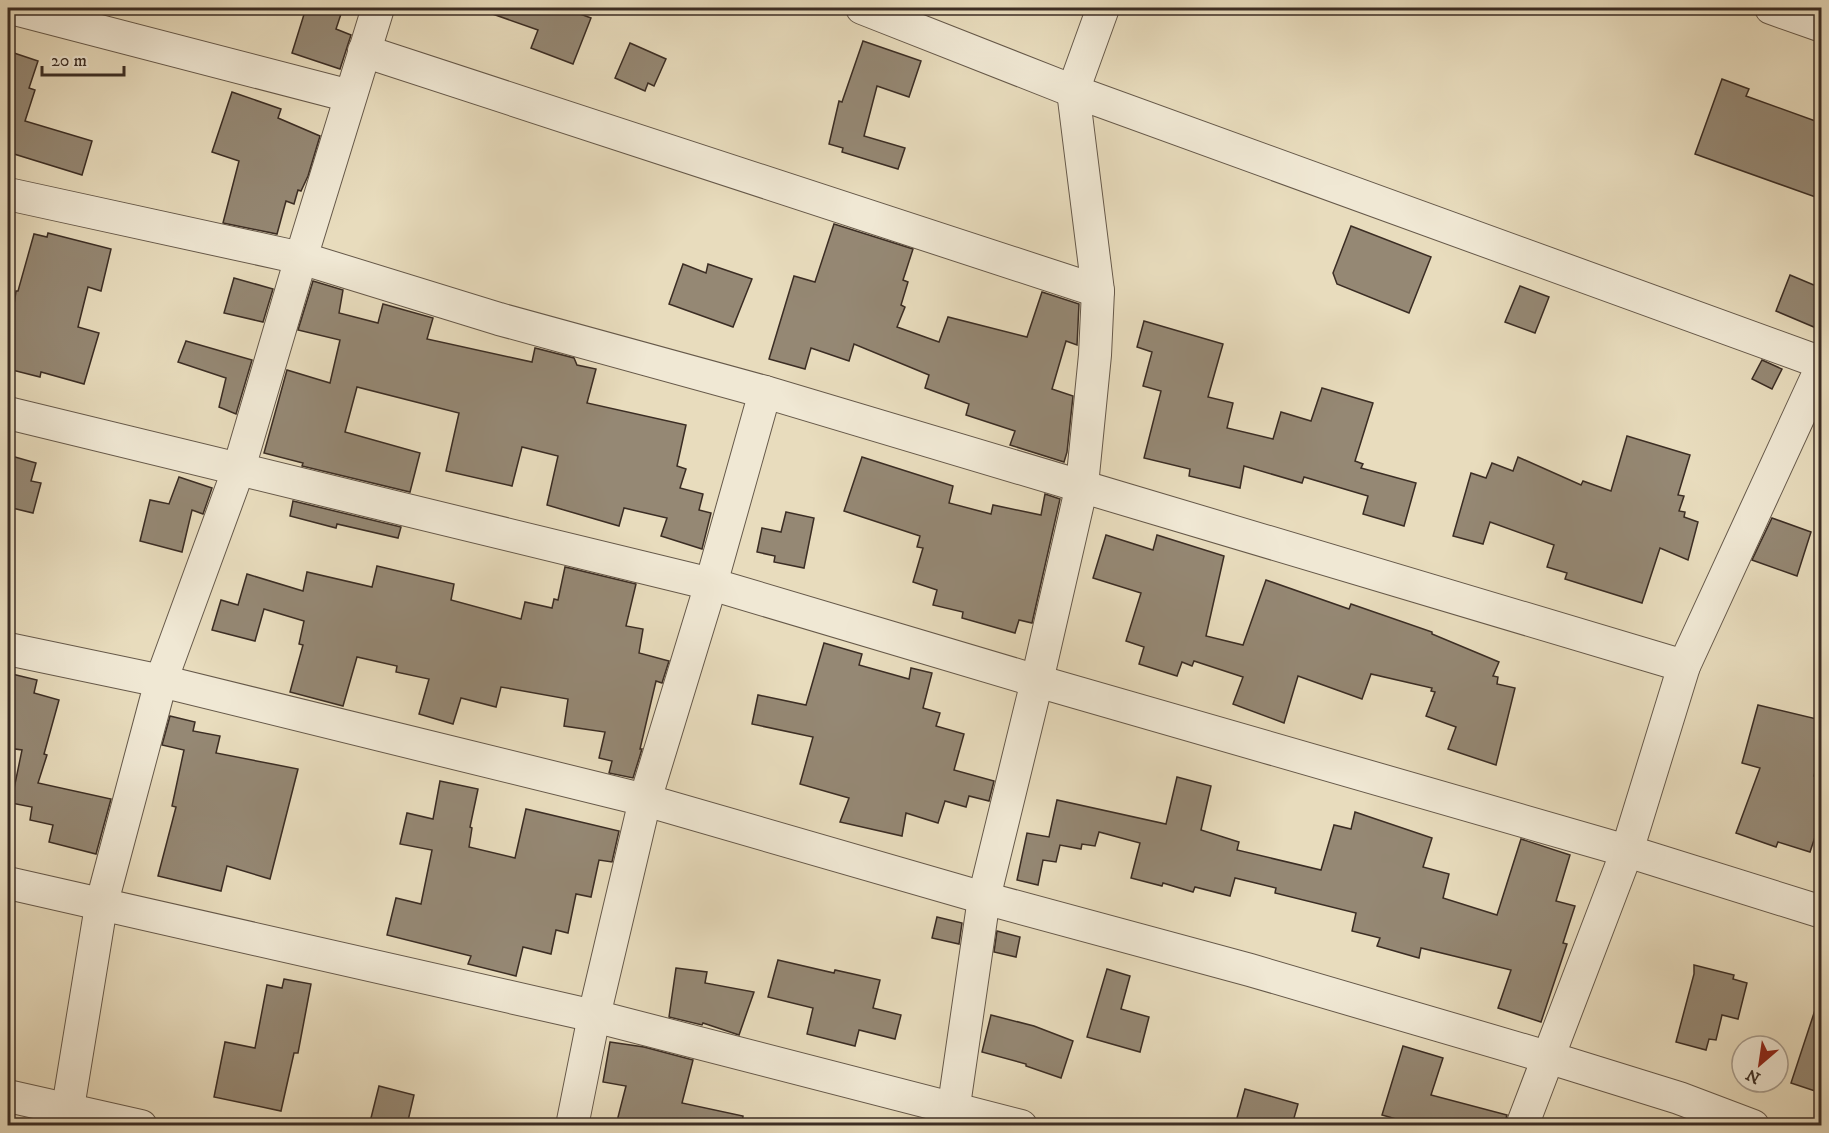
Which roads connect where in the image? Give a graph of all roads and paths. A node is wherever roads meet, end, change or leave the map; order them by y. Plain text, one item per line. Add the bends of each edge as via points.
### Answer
1 (11, 8) edge
2 (378, 8) edge
3 (862, 8) edge
4 (1103, 8) edge
5 (1771, 8) edge
6 (1821, 26) edge
7 (364, 51) junction
8 (1072, 90) junction
9 (350, 96) junction
10 (8, 194) edge
11 (301, 258) junction
12 (1098, 291) junction
13 (1821, 364) edge
14 (765, 392) junction
15 (8, 413) edge
16 (239, 468) junction
17 (1082, 485) junction
18 (711, 584) junction
19 (8, 650) edge
20 (1684, 666) junction
21 (161, 681) junction
22 (1037, 681) junction
23 (645, 800) junction
24 (1627, 851) junction
25 (8, 883) edge
26 (984, 898) junction
27 (101, 906) junction
28 (1821, 912) edge
29 (594, 1016) junction
30 (1547, 1057) junction
31 (8, 1096) edge
32 (67, 1117) edge
33 (953, 1117) edge
34 (141, 1125) edge
35 (572, 1125) edge
36 (1021, 1125) edge
37 (1522, 1125) edge
38 (1753, 1125) edge

1 - 9 street
2 - 7 street
3 - 8 street
4 - 8 street
5 - 6 street
7 - 9 street
7 - 12 street
8 - 12 street
8 - 13 street
9 - 11 street
10 - 11 street
11 - 14 street via 499,319
11 - 16 street
12 - 17 street
13 - 20 street
14 - 17 street
14 - 18 street
15 - 16 street
16 - 18 street
16 - 21 street
17 - 20 street
17 - 22 street
18 - 22 street
18 - 23 street
19 - 21 street
20 - 24 street
21 - 23 street
21 - 27 street
22 - 24 street
22 - 26 street
23 - 26 street
23 - 29 street
24 - 28 street
24 - 30 street
25 - 27 street
26 - 30 street via 1250,970
26 - 33 street
27 - 29 street
27 - 32 street
29 - 33 street
29 - 35 street
30 - 37 street
30 - 38 street
31 - 32 street
32 - 34 street
33 - 36 street

